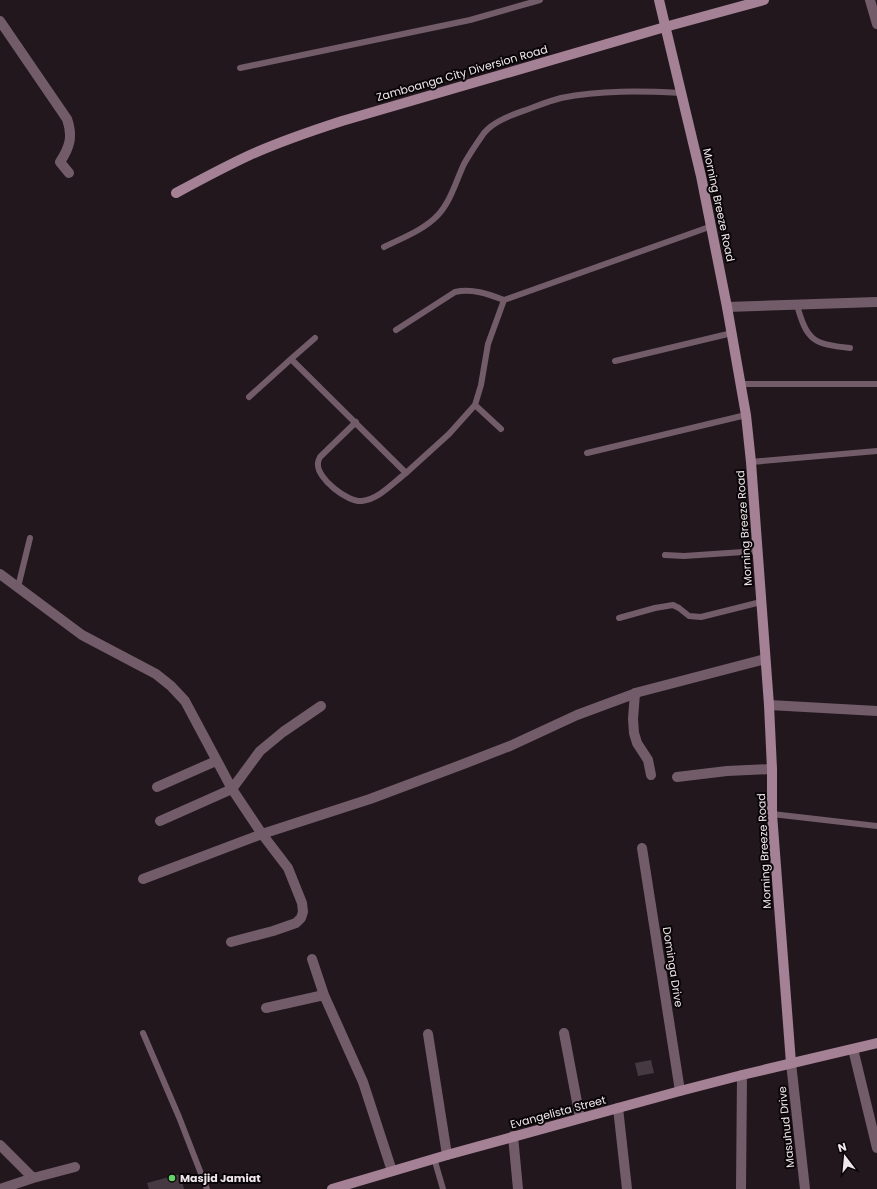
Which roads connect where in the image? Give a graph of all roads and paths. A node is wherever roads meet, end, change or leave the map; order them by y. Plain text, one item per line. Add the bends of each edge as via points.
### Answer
1 (540, 0) edge
2 (659, 0) edge
3 (764, 0) edge
4 (870, 0) edge
5 (0, 21) edge
6 (877, 24) edge
7 (665, 27) junction
8 (240, 68) dead end
9 (682, 94) junction
10 (69, 173) dead end
11 (176, 193) dead end
12 (712, 226) junction
13 (384, 247) dead end
14 (504, 300) junction
15 (877, 302) edge
16 (797, 305) junction
17 (727, 306) junction
18 (396, 330) dead end
19 (732, 333) junction
20 (315, 338) dead end
21 (850, 348) dead end
22 (291, 359) junction
23 (615, 361) dead end
24 (741, 384) junction
25 (877, 384) edge
26 (250, 397) dead end
27 (475, 405) junction
28 (746, 415) junction
29 (356, 422) junction
30 (501, 429) dead end
31 (877, 451) edge
32 (586, 453) dead end
33 (751, 462) junction
34 (406, 473) junction
35 (30, 538) dead end
36 (758, 551) junction
37 (665, 555) dead end
38 (0, 574) edge
39 (18, 587) junction
40 (762, 602) junction
41 (619, 618) dead end
42 (765, 659) junction
43 (635, 693) junction
44 (769, 705) junction
45 (321, 706) dead end
46 (877, 711) edge
47 (216, 761) junction
48 (772, 768) junction
49 (650, 775) dead end
50 (677, 777) dead end
51 (157, 787) dead end
52 (232, 789) junction
53 (772, 814) junction
54 (160, 821) dead end
55 (877, 826) edge
56 (262, 834) junction
57 (642, 848) dead end
58 (143, 879) dead end
59 (231, 942) dead end
60 (312, 959) dead end
61 (324, 995) junction
62 (266, 1008) dead end
63 (143, 1033) dead end
64 (428, 1034) dead end
65 (564, 1034) dead end
66 (877, 1043) edge
67 (853, 1049) junction
68 (791, 1063) junction
69 (742, 1074) junction
70 (680, 1091) junction
71 (618, 1108) junction
72 (580, 1118) junction
73 (513, 1136) junction
74 (0, 1145) edge
75 (877, 1148) edge
76 (447, 1155) junction
77 (434, 1158) junction
78 (75, 1166) dead end
79 (392, 1171) junction
80 (33, 1178) junction
81 (0, 1188) edge
82 (207, 1189) edge
83 (332, 1189) edge
84 (443, 1189) edge
85 (518, 1189) edge
86 (627, 1189) edge
87 (741, 1189) edge
88 (805, 1189) edge

1 - 8 lane via 470,20
2 - 7 main road, Morning Breeze Road
3 - 7 main road, Zamboanga City Diversion Road
4 - 6 street
5 - 10 street via 68,119 68,150 60,162
7 - 9 main road, Morning Breeze Road
7 - 11 main road, Zamboanga City Diversion Road via 342,121 251,154
9 - 12 main road, Morning Breeze Road
9 - 13 lane via 635,91 559,98 497,123 475,146 438,215 426,225
12 - 14 lane
12 - 17 main road, Morning Breeze Road
14 - 18 lane via 476,291 462,290
14 - 27 lane via 488,344
15 - 16 street
16 - 17 street
16 - 21 lane via 804,327 814,340 831,346
17 - 19 main road, Morning Breeze Road
19 - 23 lane
19 - 24 main road, Morning Breeze Road
20 - 22 lane
22 - 26 lane
22 - 29 lane
24 - 25 lane
24 - 28 main road, Morning Breeze Road
27 - 30 lane
27 - 34 lane via 449,434
28 - 32 lane
28 - 33 main road, Morning Breeze Road
29 - 34 lane
29 - 34 lane via 320,457 317,464 329,484 347,498 362,501 376,495
31 - 33 lane
33 - 36 main road, Morning Breeze Road
35 - 39 lane
36 - 37 lane
36 - 40 main road, Morning Breeze Road
38 - 39 street
39 - 47 street via 82,635 156,674 171,686 185,701
40 - 41 lane via 701,617 689,616 673,605
40 - 42 main road, Morning Breeze Road
42 - 43 street
42 - 44 main road, Morning Breeze Road
43 - 49 street via 634,733 648,760
43 - 56 street via 466,763 370,799
44 - 46 street
44 - 48 main road, Morning Breeze Road
45 - 52 street via 260,751
47 - 51 street
47 - 52 street
48 - 50 street
48 - 53 main road, Morning Breeze Road
52 - 54 street
52 - 56 street
53 - 55 lane
53 - 68 main road, Morning Breeze Road
56 - 58 street
56 - 59 street via 288,868 303,912 301,918 290,926
57 - 70 street, Dominga Drive
60 - 61 street
61 - 62 street
61 - 79 street via 363,1082
63 - 82 lane
64 - 76 street
65 - 72 street
66 - 67 main road, Evangelista Street
67 - 68 main road, Evangelista Street
67 - 75 street
68 - 69 main road, Evangelista Street
68 - 88 street, Masuhud Drive
69 - 70 main road, Evangelista Street
69 - 87 street
70 - 71 main road, Evangelista Street
71 - 72 main road, Evangelista Street
71 - 86 street
72 - 73 main road, Evangelista Street
73 - 76 main road, Evangelista Street
73 - 85 street
74 - 80 street
76 - 77 main road, Evangelista Street
77 - 79 main road, Evangelista Street
77 - 84 lane
78 - 80 street
79 - 83 main road, Evangelista Street
80 - 81 street

